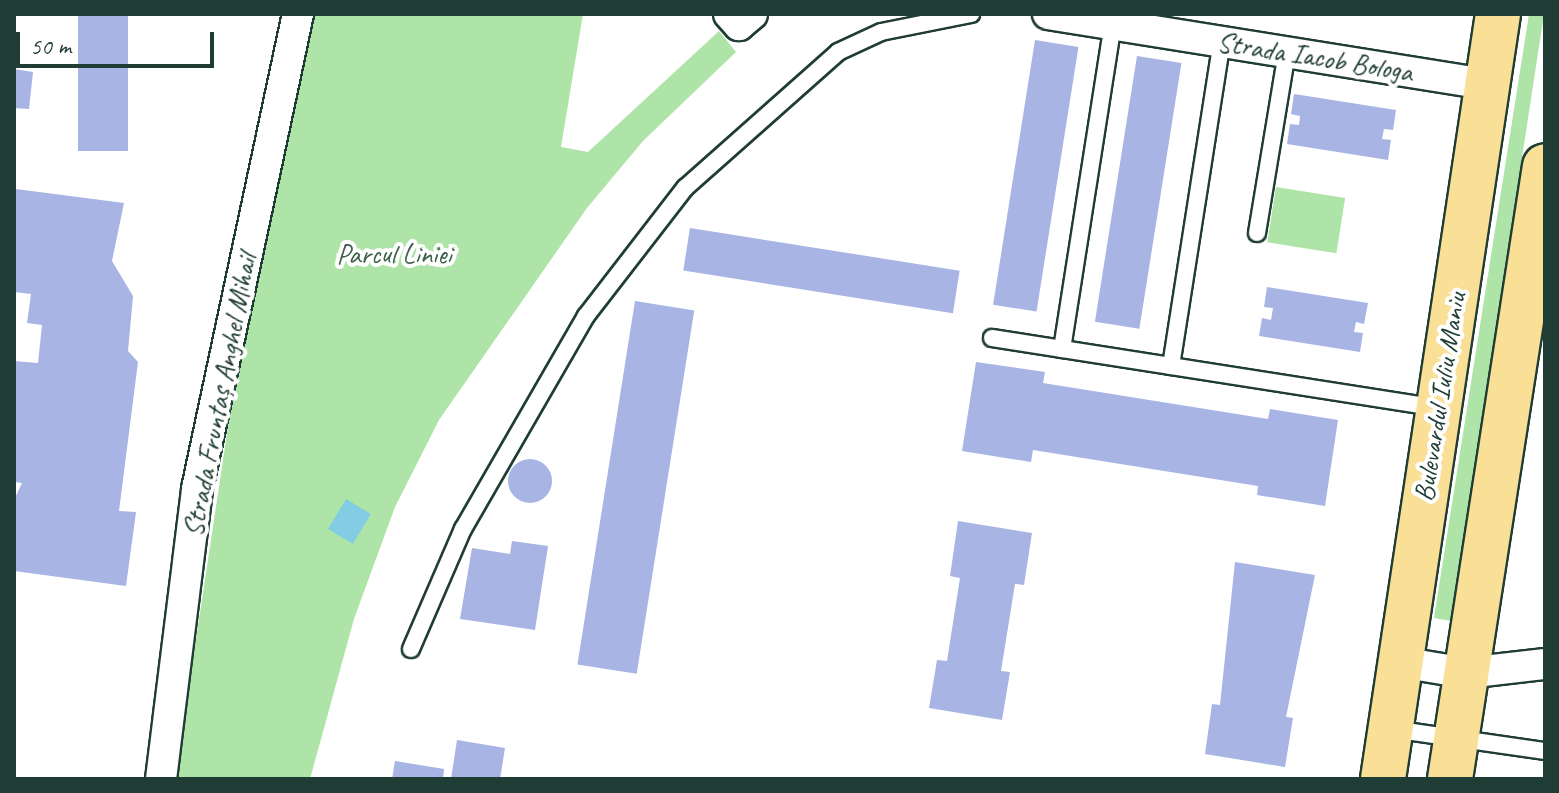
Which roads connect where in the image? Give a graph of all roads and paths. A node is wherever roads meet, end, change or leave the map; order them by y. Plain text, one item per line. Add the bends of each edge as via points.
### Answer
1 (298, 14) edge
2 (729, 14) edge
3 (752, 14) edge
4 (971, 14) edge
5 (1048, 14) edge
6 (1498, 14) edge
7 (1113, 24) junction
8 (1222, 42) junction
9 (1287, 52) junction
10 (1487, 84) junction
11 (1545, 166) edge
12 (1257, 233) dead end
13 (992, 338) dead end
14 (1062, 349) junction
15 (1171, 366) junction
16 (1439, 409) junction
17 (411, 649) dead end
18 (1400, 662) junction
19 (1545, 664) edge
20 (1466, 673) junction
21 (1391, 728) junction
22 (1545, 751) edge
23 (1453, 758) edge
24 (161, 779) edge
25 (1383, 779) edge

1 - 24 street, Strada Fruntaș Anghel Mihail via 197,489
2 - 3 street via 739,25
4 - 17 lane via 881,32 838,52 685,188 586,316 463,529
5 - 7 street, Strada Iacob Bologa
6 - 10 main road, Bulevardul Iuliu Maniu
7 - 8 street, Strada Iacob Bologa
7 - 14 lane
8 - 9 street, Strada Iacob Bologa
8 - 15 lane
9 - 10 street, Strada Iacob Bologa
9 - 12 lane
10 - 16 main road, Bulevardul Iuliu Maniu
11 - 20 main road
13 - 14 lane
14 - 15 lane
15 - 16 lane
16 - 18 main road, Bulevardul Iuliu Maniu
18 - 20 street
18 - 21 main road, Bulevardul Iuliu Maniu
19 - 20 street
20 - 23 main road
21 - 23 lane
21 - 25 main road, Bulevardul Iuliu Maniu
22 - 23 lane

